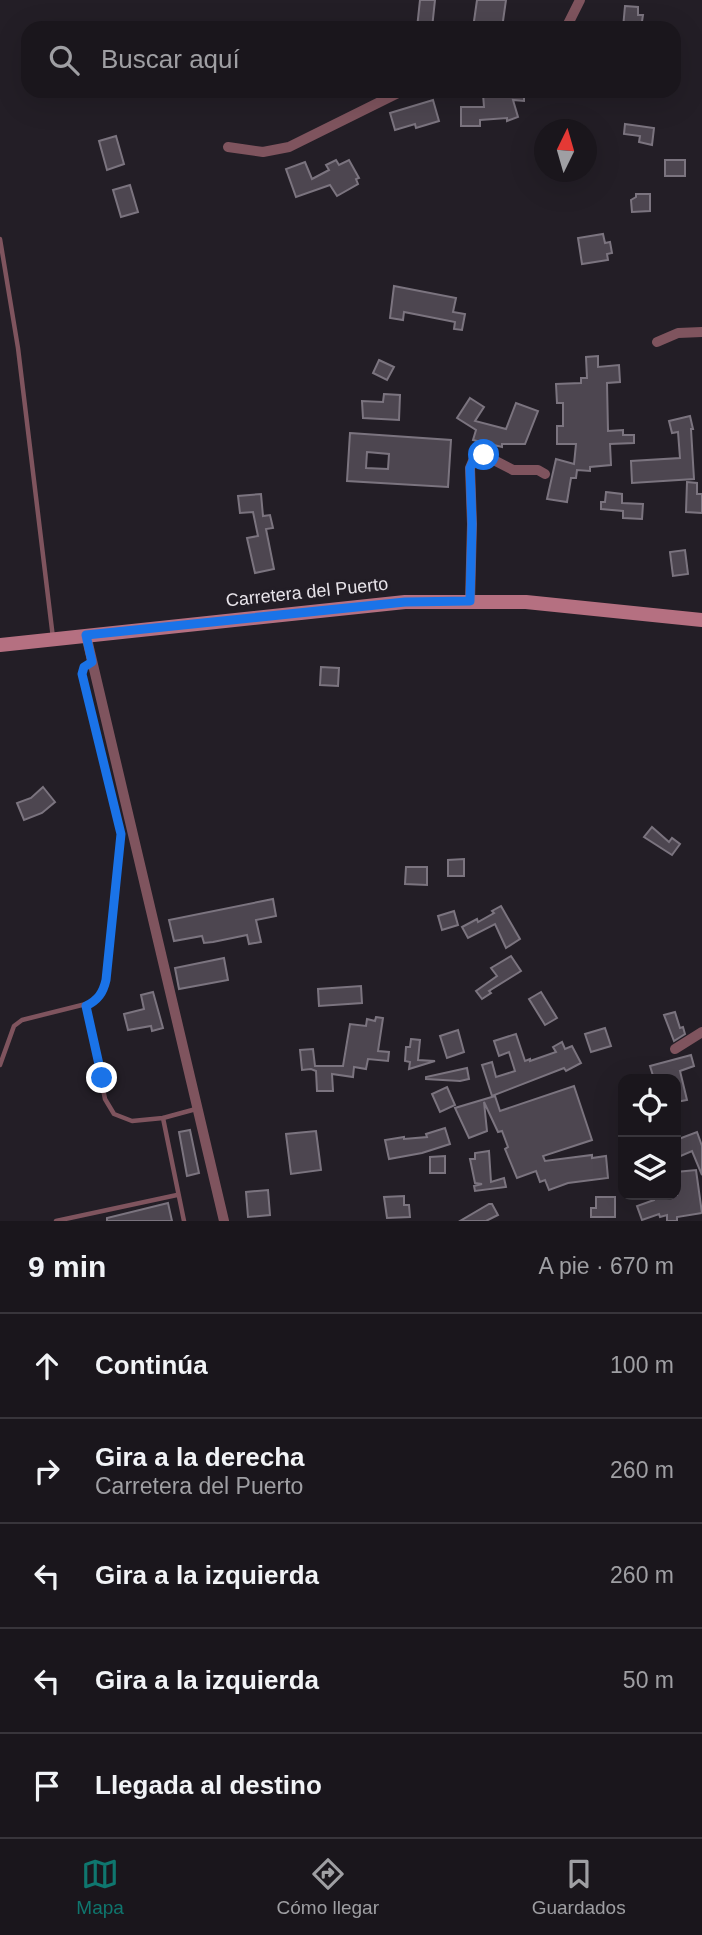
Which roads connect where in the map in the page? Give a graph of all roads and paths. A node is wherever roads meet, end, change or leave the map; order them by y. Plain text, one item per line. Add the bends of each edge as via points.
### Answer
1 (580, 0) edge
2 (570, 21) edge
3 (388, 98) edge
4 (228, 148) dead end
5 (0, 239) edge
6 (702, 332) edge
7 (657, 342) dead end
8 (545, 474) dead end
9 (470, 601) junction
10 (702, 620) edge
11 (86, 635) junction
12 (53, 639) junction
13 (0, 645) edge
14 (92, 662) junction
15 (86, 1006) junction
16 (702, 1032) edge
17 (675, 1049) dead end
18 (0, 1065) edge
19 (198, 1108) junction
20 (163, 1118) junction
21 (177, 1195) junction
22 (56, 1221) edge
23 (184, 1221) edge
24 (224, 1221) edge

1 - 2 street
3 - 4 street via 289,147 263,152
5 - 12 lane via 18,348
6 - 7 street via 678,333
8 - 9 street via 513,470 484,455 473,461
9 - 10 main road, Carretera del Puerto via 526,602
9 - 11 main road, Carretera del Puerto via 405,602
11 - 12 main road, Carretera del Puerto
11 - 14 street
12 - 13 main road, Carretera del Puerto
14 - 15 lane via 82,674 121,851 106,980 103,993
14 - 19 street
15 - 18 lane via 22,1020 15,1026
15 - 20 lane via 105,1099 114,1114 132,1121
16 - 17 street
19 - 20 lane
19 - 24 street
20 - 21 lane
21 - 22 lane
21 - 23 lane

